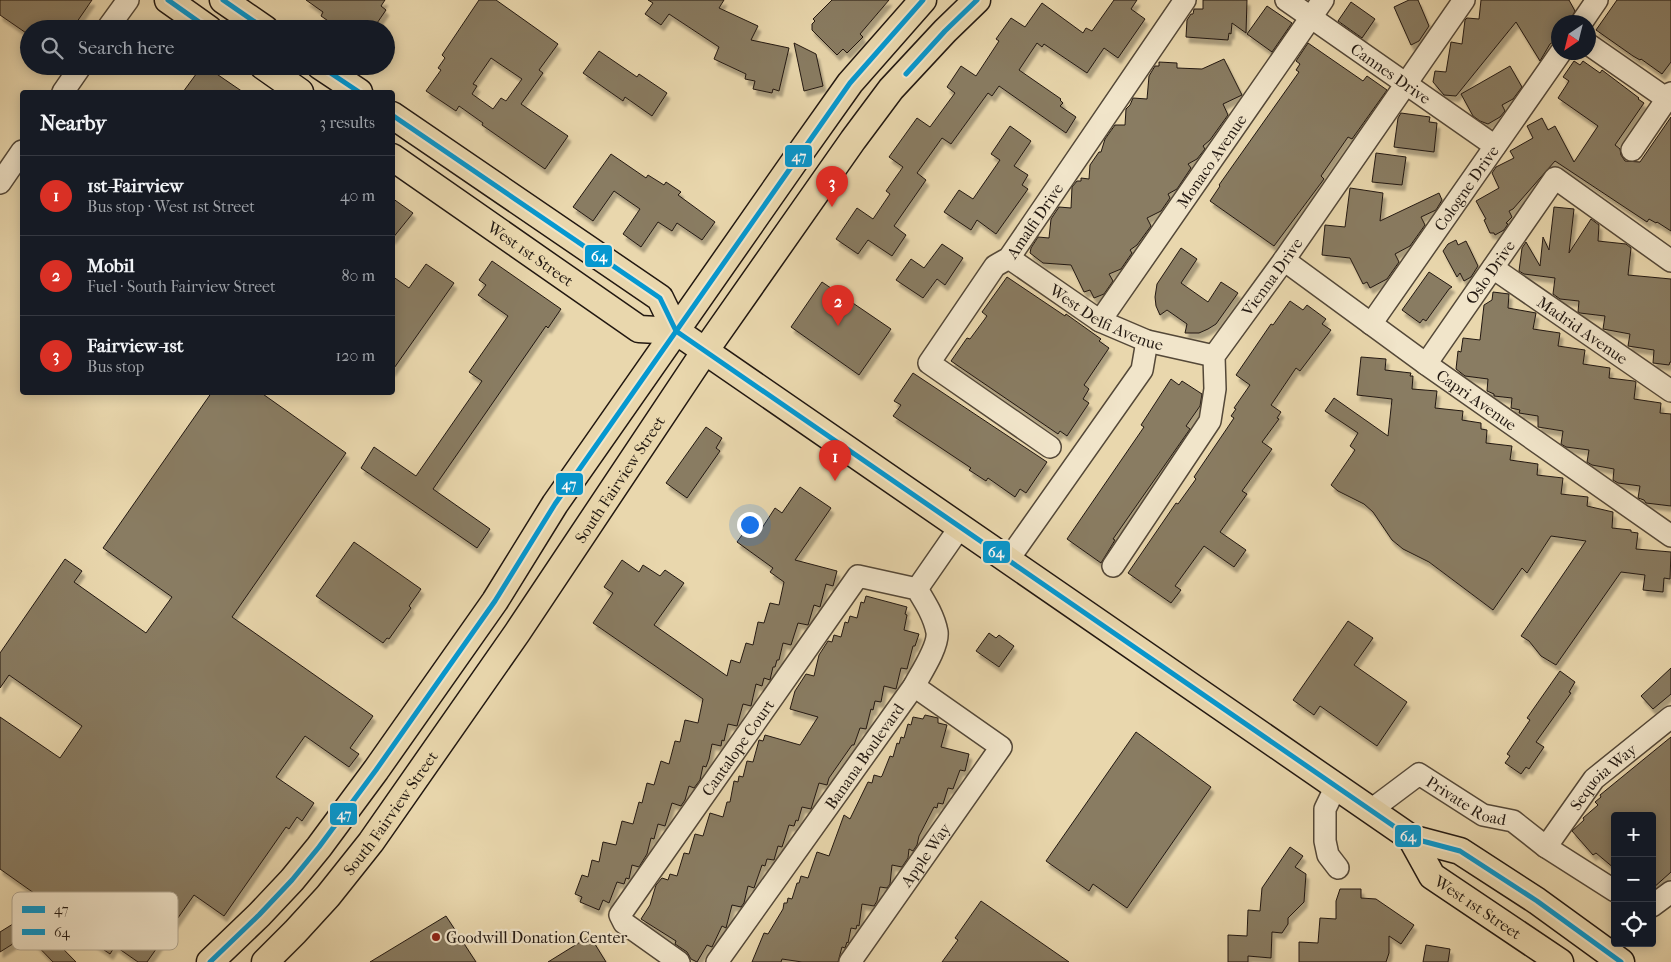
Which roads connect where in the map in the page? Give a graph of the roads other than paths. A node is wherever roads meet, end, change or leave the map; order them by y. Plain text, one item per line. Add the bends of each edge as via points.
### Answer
1 (128, 0) edge
2 (168, 0) edge
3 (223, 0) edge
4 (923, 0) edge
5 (977, 0) edge
6 (1185, 0) edge
7 (1286, 0) edge
8 (1324, 0) edge
9 (1464, 0) edge
10 (1597, 0) edge
11 (1587, 15) edge
12 (1311, 17) junction
13 (114, 20) edge
14 (196, 20) edge
15 (252, 20) edge
16 (1596, 49) edge
17 (1554, 60) edge
18 (75, 75) edge
19 (276, 75) edge
20 (334, 75) edge
21 (1407, 84) junction
22 (64, 90) edge
23 (297, 90) edge
24 (356, 90) edge
25 (1669, 96) edge
26 (395, 117) edge
27 (1495, 146) junction
28 (1632, 150) dead end
29 (20, 153) edge
30 (395, 159) edge
31 (0, 183) edge
32 (1009, 258) junction
33 (1284, 260) junction
34 (1671, 261) edge
35 (1493, 268) junction
36 (1100, 321) junction
37 (1371, 324) junction
38 (676, 331) junction
39 (1147, 341) junction
40 (705, 351) junction
41 (1214, 356) junction
42 (1426, 364) junction
43 (1671, 391) edge
44 (1050, 448) dead end
45 (960, 527) junction
46 (1671, 536) edge
47 (1008, 560) junction
48 (1113, 566) dead end
49 (917, 589) junction
50 (914, 686) junction
51 (1671, 717) edge
52 (1336, 786) junction
53 (1370, 810) junction
54 (1411, 838) junction
55 (1546, 847) junction
56 (1338, 868) dead end
57 (1611, 888) edge
58 (1671, 892) edge
59 (1656, 903) edge
60 (210, 962) edge
61 (265, 962) edge
62 (679, 962) edge
63 (717, 962) edge
64 (850, 962) edge
65 (1560, 962) edge
66 (1621, 962) edge

1 - 13 street
2 - 14 main road
3 - 15 main road
4 - 38 main road via 850,83
5 - 40 main road, South Fairview Street via 891,89
6 - 32 street, Amalfi Drive
7 - 12 street, Cannes Drive
8 - 12 street, Monaco Avenue
9 - 21 street, Vienna Drive
10 - 11 street
12 - 21 street, Cannes Drive
12 - 36 street, Monaco Avenue
16 - 25 street
17 - 27 street, Cologne Drive
18 - 22 street
19 - 23 main road
20 - 24 main road
21 - 27 street, Cannes Drive
21 - 33 street, Vienna Drive
25 - 28 street
26 - 38 main road, West 1st Street via 660,298
27 - 37 street, Cologne Drive
29 - 31 street
30 - 38 main road, West 1st Street via 639,329
32 - 36 street, West Delfi Avenue
32 - 44 street, Amalfi Drive via 995,266 929,363
33 - 37 street, Capri Avenue
33 - 41 street, Vienna Drive
34 - 35 street, Oslo Drive via 1554,178
35 - 42 street, Oslo Drive
35 - 43 street, Madrid Avenue
36 - 39 street, West Delfi Avenue
37 - 42 street, Capri Avenue
38 - 40 main road, West 1st Street
38 - 60 main road via 555,504 495,601 325,840 292,880
39 - 41 street, West Delfi Avenue
39 - 47 street via 1142,370
40 - 45 main road, West 1st Street
40 - 61 main road, South Fairview Street via 517,633 371,842 328,896
41 - 48 street via 1215,389 1210,421
42 - 46 street, Capri Avenue
45 - 47 main road, West 1st Street
45 - 49 street
47 - 52 main road, West 1st Street
49 - 50 street, Banana Boulevard via 938,633
49 - 62 street, Cantalope Court via 858,576 620,915 624,923
50 - 63 street, Banana Boulevard
50 - 64 street, Apple Way via 1002,747
51 - 55 street, Sequoia Way via 1594,779
52 - 53 main road, West 1st Street
52 - 56 street via 1326,810 1325,841 1328,855
53 - 54 main road, West 1st Street
53 - 55 street, Private Road via 1419,774 1483,816 1513,821
54 - 65 main road, West 1st Street via 1432,876
54 - 66 main road, West 1st Street via 1460,851 1537,901
55 - 57 street, Private Road
58 - 59 street

